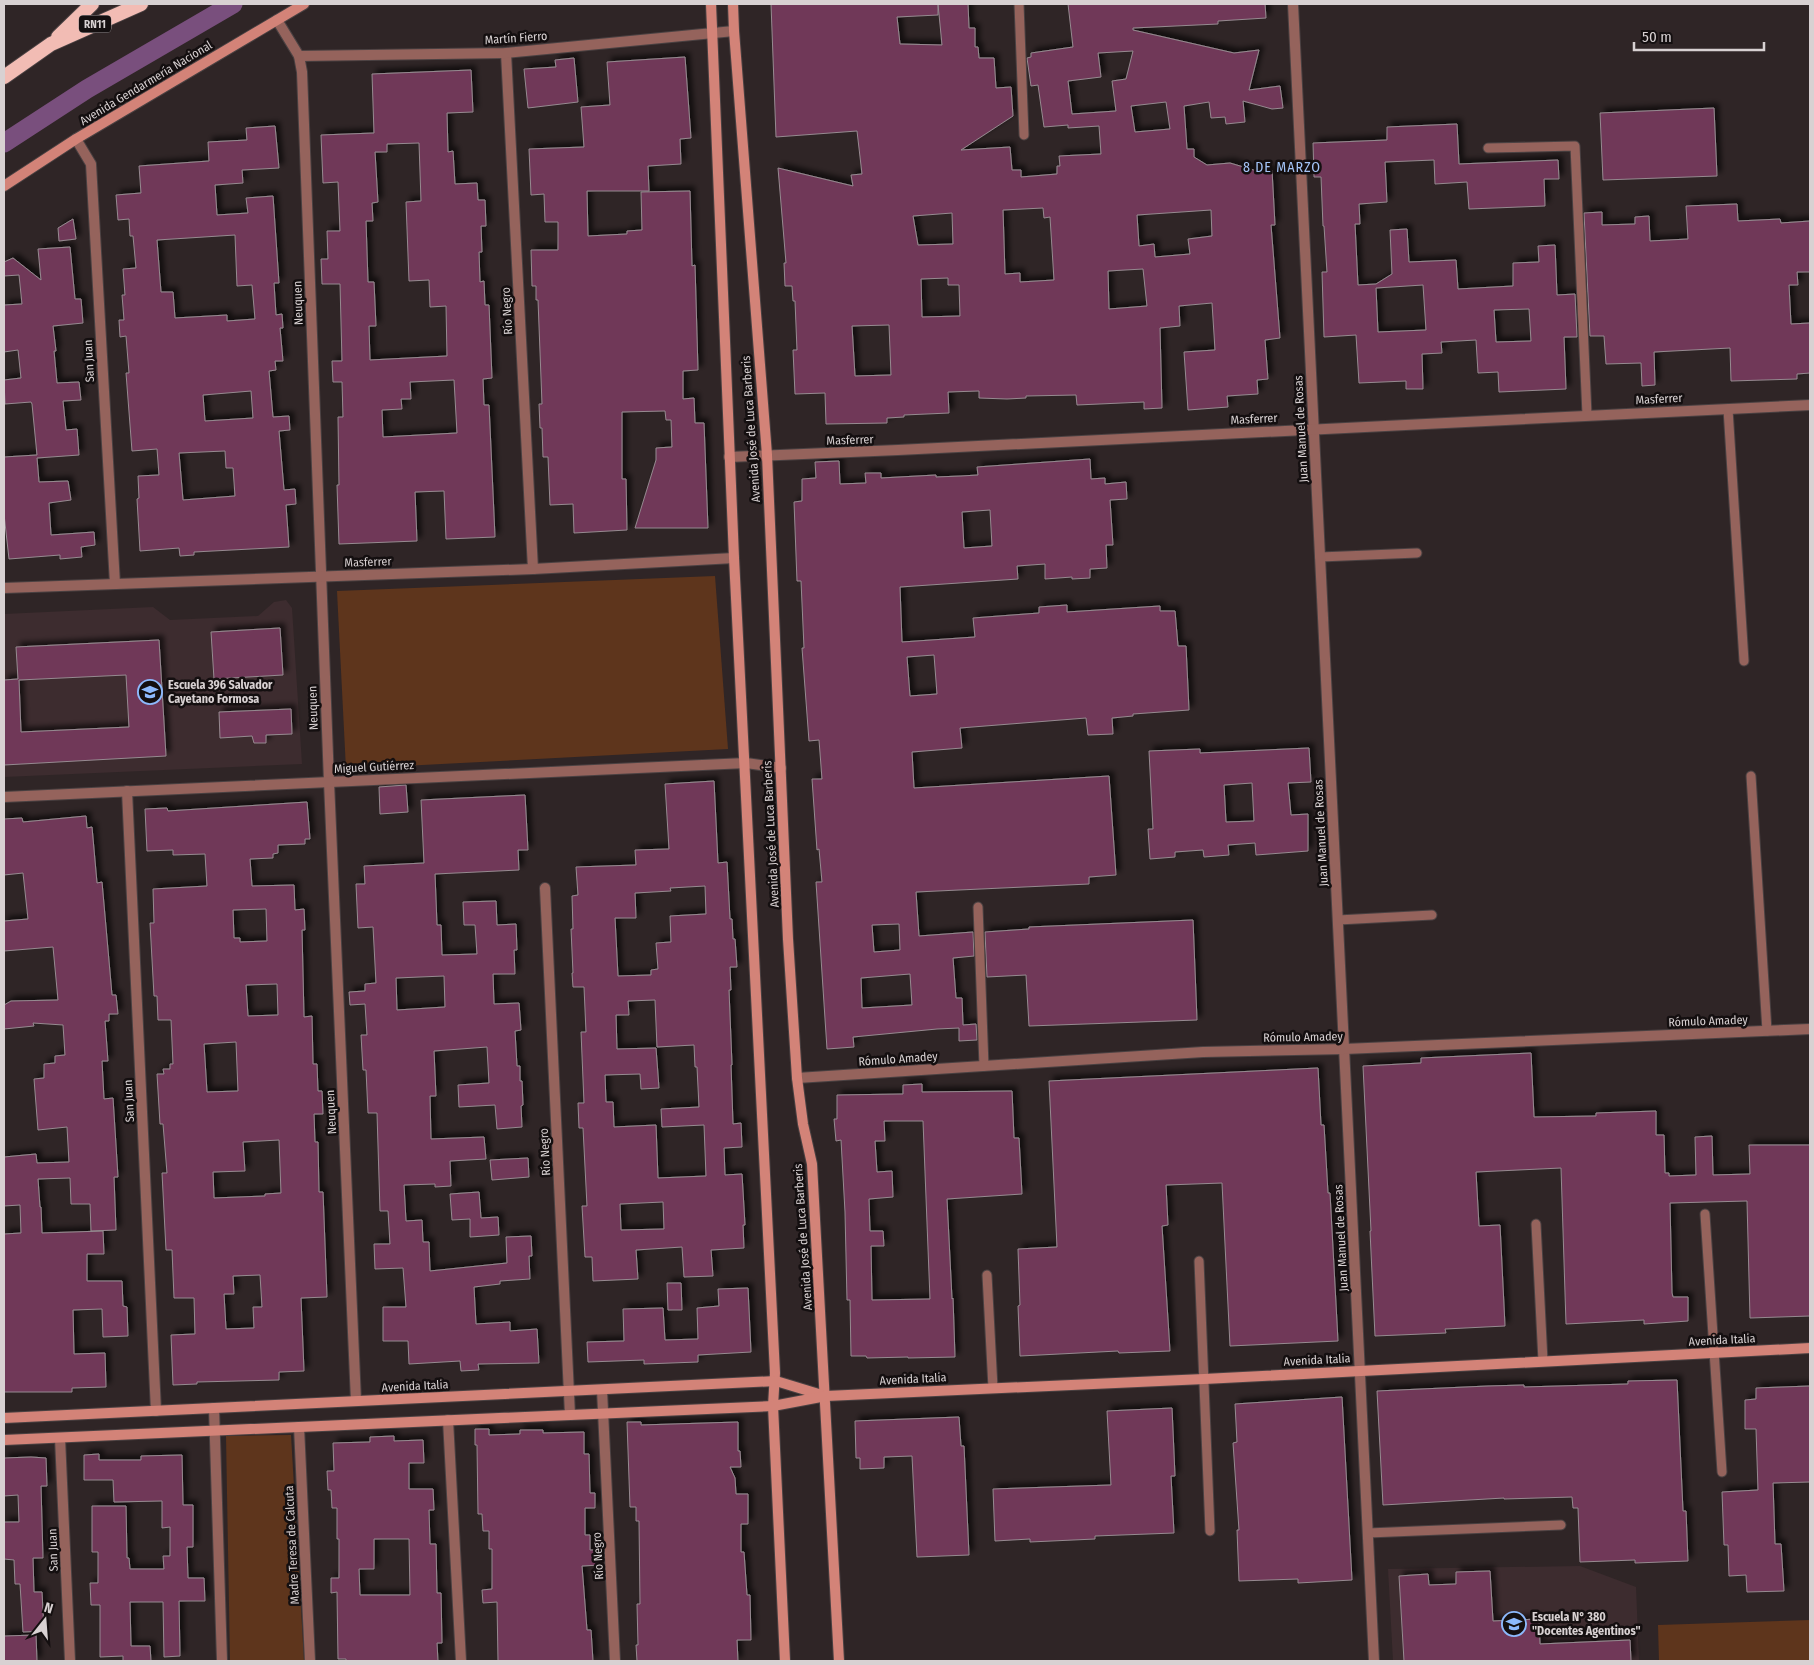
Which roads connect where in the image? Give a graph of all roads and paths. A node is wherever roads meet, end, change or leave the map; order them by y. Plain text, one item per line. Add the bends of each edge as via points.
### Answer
1 (92, 4) edge
2 (141, 4) edge
3 (304, 4) edge
4 (711, 4) edge
5 (734, 4) edge
6 (1019, 4) edge
7 (1292, 4) edge
8 (276, 20) junction
9 (734, 32) junction
10 (712, 33) junction
11 (50, 44) junction
12 (506, 53) junction
13 (299, 56) junction
14 (4, 77) edge
15 (1024, 135) dead end
16 (76, 139) junction
17 (1488, 148) dead end
18 (4, 186) edge
19 (1810, 404) edge
20 (1728, 409) junction
21 (1587, 415) junction
22 (1314, 428) junction
23 (767, 455) junction
24 (729, 457) junction
25 (1417, 553) dead end
26 (1320, 557) junction
27 (734, 558) junction
28 (533, 569) junction
29 (321, 576) junction
30 (114, 584) junction
31 (4, 588) edge
32 (1744, 661) dead end
33 (746, 763) junction
34 (781, 768) junction
35 (1751, 776) dead end
36 (328, 782) junction
37 (126, 791) junction
38 (4, 797) edge
39 (545, 888) dead end
40 (978, 907) dead end
41 (1432, 915) dead end
42 (1338, 920) junction
43 (1810, 1029) edge
44 (1767, 1031) junction
45 (1344, 1049) junction
46 (984, 1066) junction
47 (798, 1078) junction
48 (1705, 1214) dead end
49 (1536, 1224) dead end
50 (1200, 1262) dead end
51 (987, 1275) dead end
52 (1810, 1348) edge
53 (1714, 1352) junction
54 (1543, 1361) junction
55 (1360, 1370) junction
56 (1204, 1379) junction
57 (776, 1381) junction
58 (992, 1388) junction
59 (602, 1390) junction
60 (569, 1391) junction
61 (826, 1396) junction
62 (356, 1401) junction
63 (773, 1406) junction
64 (214, 1408) junction
65 (156, 1411) junction
66 (603, 1413) junction
67 (570, 1415) junction
68 (4, 1418) edge
69 (448, 1420) junction
70 (299, 1427) junction
71 (216, 1431) junction
72 (60, 1438) junction
73 (4, 1440) edge
74 (1722, 1472) dead end
75 (1561, 1525) dead end
76 (1210, 1531) dead end
77 (1368, 1534) junction
78 (70, 1661) edge
79 (222, 1661) edge
80 (310, 1661) edge
81 (461, 1661) edge
82 (615, 1661) edge
83 (785, 1661) edge
84 (839, 1661) edge
85 (1374, 1661) edge

1 - 11 highway, RN11
2 - 11 highway, RN11
3 - 8 main road, Avenida Gendarmería Nacional
4 - 10 main road, Avenida José de Luca Barberis
5 - 9 main road, Avenida José de Luca Barberis
6 - 15 lane
7 - 22 street, Juan Manuel de Rosas
8 - 13 street, Neuquen
8 - 16 main road, Avenida Gendarmería Nacional
9 - 10 street, Martín Fierro
9 - 23 main road, Avenida José de Luca Barberis
10 - 12 street, Martín Fierro
10 - 24 main road, Avenida José de Luca Barberis
11 - 14 highway, RN11
12 - 13 street, Martín Fierro
12 - 28 street, Río Negro
13 - 29 street, Neuquen
16 - 18 main road, Avenida Gendarmería Nacional
16 - 30 street, San Juan via 91,164
17 - 21 lane via 1575,146
19 - 20 street, Masferrer
20 - 21 street, Masferrer
20 - 32 lane
21 - 22 street, Masferrer
22 - 23 street, Masferrer
22 - 26 street, Juan Manuel de Rosas
23 - 24 street, Masferrer
23 - 34 main road, Avenida José de Luca Barberis
24 - 27 main road, Avenida José de Luca Barberis
25 - 26 lane
26 - 42 street, Juan Manuel de Rosas
27 - 28 street, Masferrer
27 - 33 main road, Avenida José de Luca Barberis
28 - 29 street, Masferrer
29 - 30 street, Masferrer
29 - 36 street, Neuquen
30 - 31 street, Masferrer
33 - 34 street, Miguel Gutiérrez
33 - 36 street, Miguel Gutiérrez
33 - 57 main road, Avenida José de Luca Barberis
34 - 47 main road, Avenida José de Luca Barberis
35 - 44 lane
36 - 37 street, Miguel Gutiérrez
36 - 62 street, Neuquen
37 - 38 street, Miguel Gutiérrez
37 - 65 street, San Juan
39 - 60 street, Río Negro
40 - 46 lane
41 - 42 lane
42 - 45 street, Juan Manuel de Rosas
43 - 44 street, Rómulo Amadey
44 - 45 street, Rómulo Amadey
45 - 46 street, Rómulo Amadey via 1204,1052
45 - 55 street, Juan Manuel de Rosas
46 - 47 street, Rómulo Amadey
47 - 61 main road, Avenida José de Luca Barberis via 812,1164
48 - 53 lane
49 - 54 lane
50 - 56 lane
51 - 58 lane
52 - 53 main road, Avenida Italia
53 - 54 main road, Avenida Italia
53 - 74 lane
54 - 55 main road, Avenida Italia
55 - 56 main road, Avenida Italia
55 - 77 street, Juan Manuel de Rosas
56 - 58 main road, Avenida Italia
56 - 76 lane
57 - 59 main road, Avenida Italia
57 - 61 main road, Avenida Italia
57 - 63 main road, Avenida José de Luca Barberis
58 - 61 main road, Avenida Italia
59 - 60 main road, Avenida Italia
59 - 66 street, Río Negro
60 - 62 main road, Avenida Italia
60 - 67 street, Río Negro
61 - 63 main road, Avenida Italia
61 - 84 main road, Avenida José de Luca Barberis
62 - 64 main road, Avenida Italia
63 - 66 main road, Avenida Italia
63 - 83 main road, Avenida José de Luca Barberis
64 - 65 main road, Avenida Italia
64 - 71 street
65 - 68 main road, Avenida Italia
66 - 67 main road, Avenida Italia
66 - 82 street, Río Negro
67 - 69 main road, Avenida Italia
69 - 70 main road, Avenida Italia
69 - 81 street
70 - 71 main road, Avenida Italia
70 - 80 street, Madre Teresa de Calcuta
71 - 72 main road, Avenida Italia
71 - 79 street
72 - 73 main road, Avenida Italia
72 - 78 street, San Juan
75 - 77 lane
77 - 85 street, Juan Manuel de Rosas

